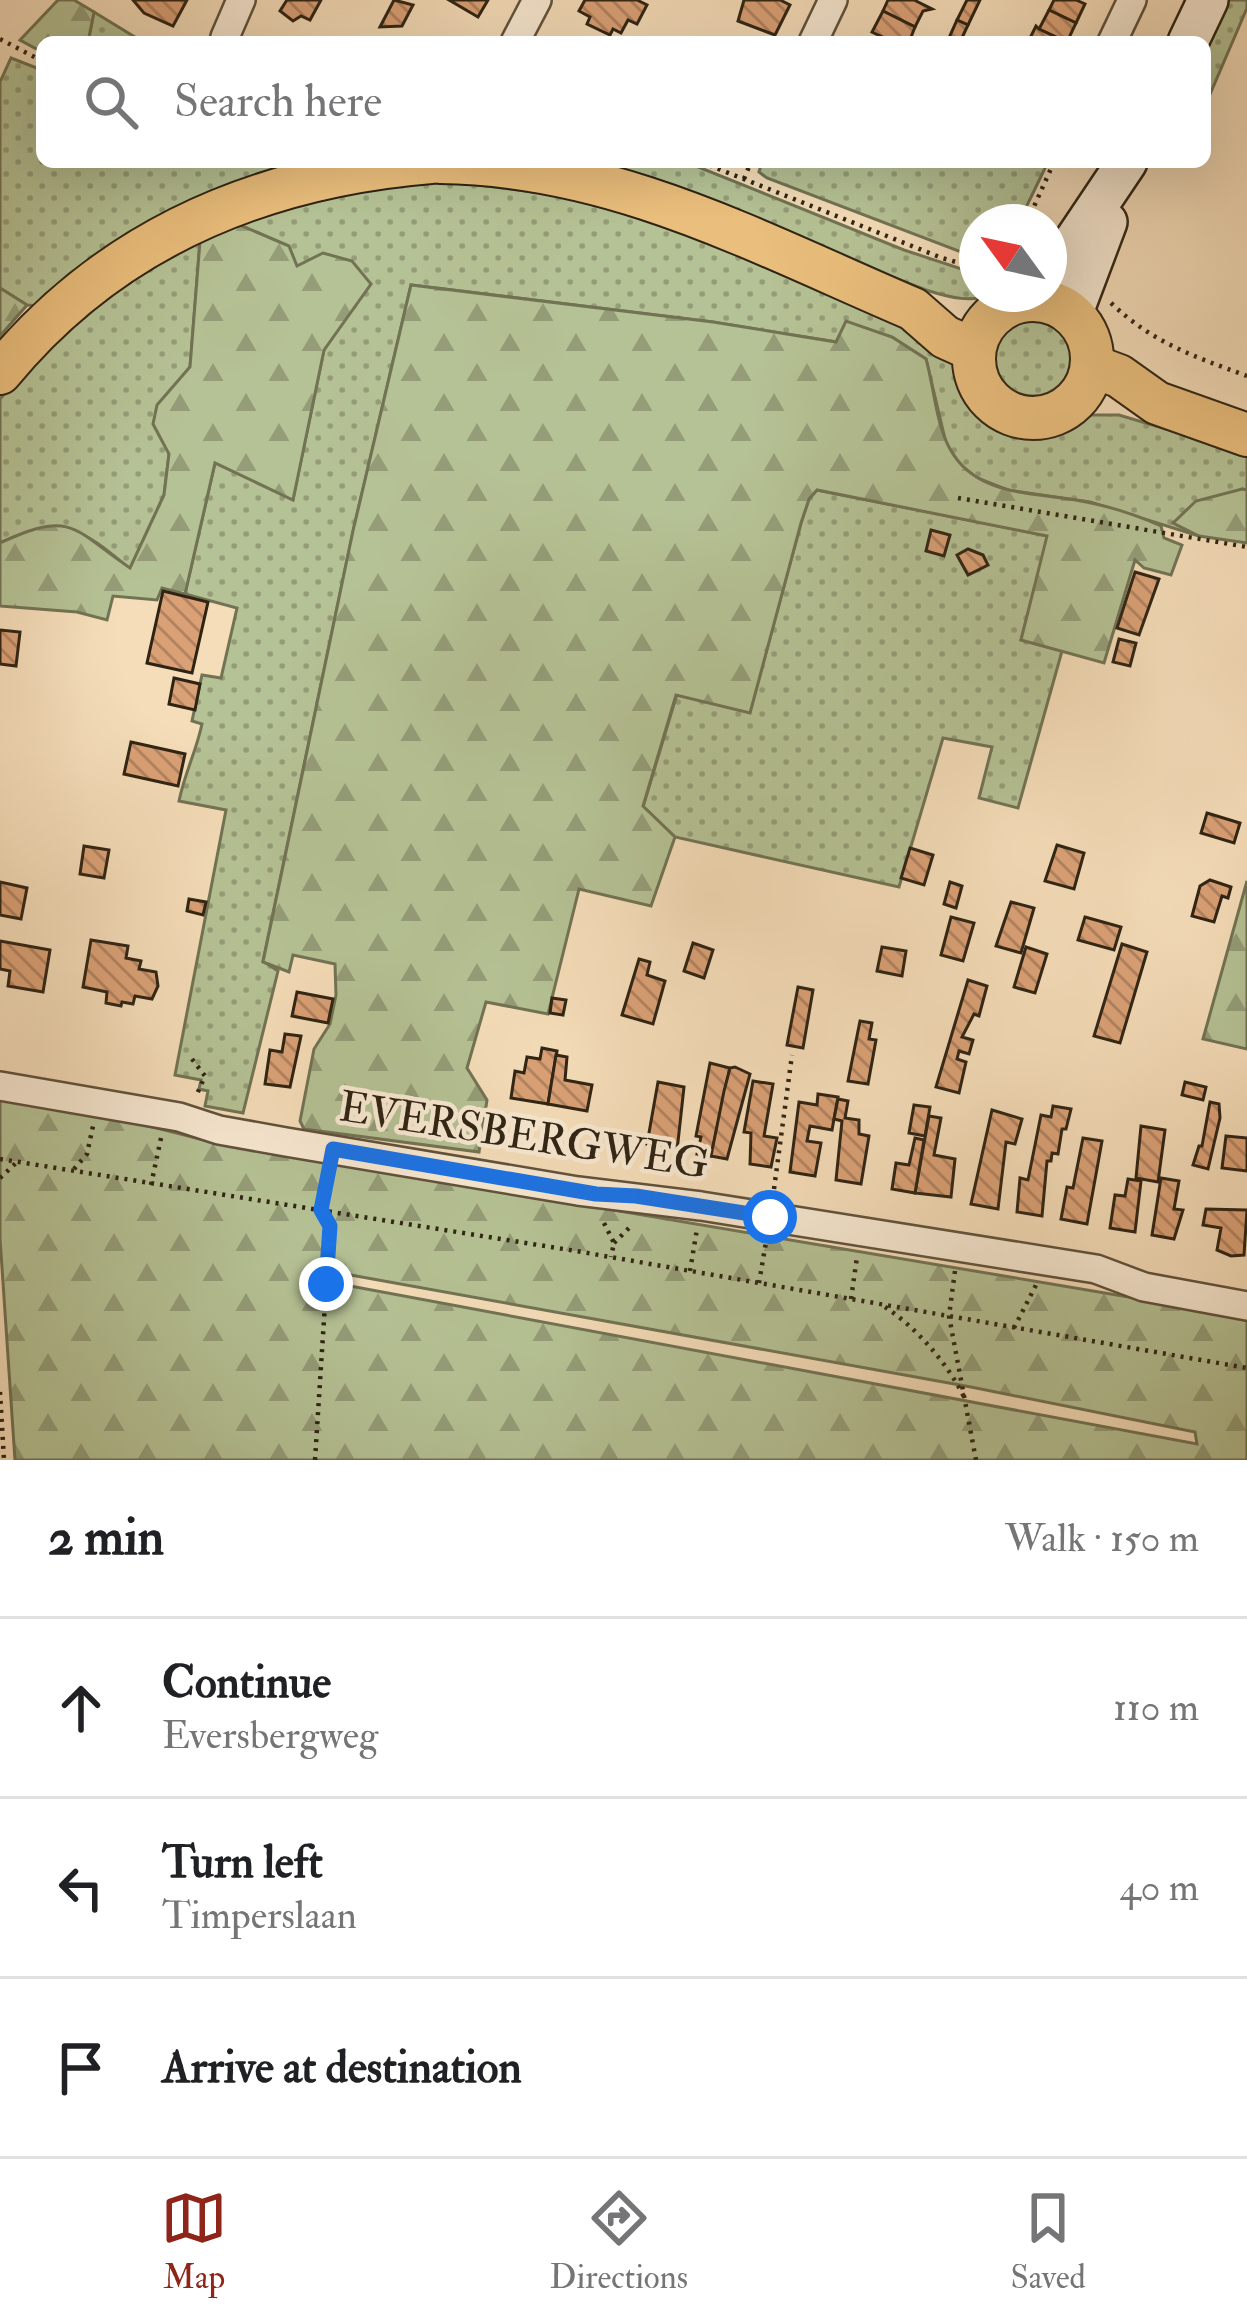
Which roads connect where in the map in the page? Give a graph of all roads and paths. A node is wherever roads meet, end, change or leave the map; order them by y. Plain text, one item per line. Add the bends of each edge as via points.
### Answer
1 (241, 0) edge
2 (537, 0) edge
3 (833, 0) edge
4 (1132, 0) edge
5 (1208, 0) edge
6 (228, 36) edge
7 (518, 36) edge
8 (816, 36) edge
9 (1115, 36) edge
10 (1191, 36) edge
11 (0, 39) edge
12 (36, 58) edge
13 (377, 168) edge
14 (515, 168) edge
15 (716, 168) edge
16 (749, 168) edge
17 (1051, 168) edge
18 (1123, 169) edge
19 (744, 179) junction
20 (1035, 204) edge
21 (959, 263) edge
22 (1067, 282) edge
23 (1067, 299) edge
24 (1067, 307) edge
25 (1001, 312) edge
26 (980, 336) junction
27 (0, 373) edge
28 (1247, 376) edge
29 (1086, 380) junction
30 (1247, 434) edge
31 (958, 498) dead end
32 (1247, 547) edge
33 (792, 1054) dead end
34 (192, 1059) dead end
35 (0, 1086) edge
36 (202, 1090) dead end
37 (98, 1103) junction
38 (170, 1115) junction
39 (333, 1149) junction
40 (0, 1159) edge
41 (17, 1162) junction
42 (72, 1171) junction
43 (0, 1178) edge
44 (151, 1185) junction
45 (596, 1194) junction
46 (701, 1206) junction
47 (321, 1210) junction
48 (770, 1217) junction
49 (861, 1232) junction
50 (958, 1250) junction
51 (611, 1258) junction
52 (1048, 1263) junction
53 (690, 1271) junction
54 (759, 1283) junction
55 (850, 1299) junction
56 (880, 1304) junction
57 (1247, 1306) edge
58 (949, 1316) junction
59 (1014, 1328) junction
60 (1247, 1368) edge
61 (0, 1392) edge
62 (967, 1404) junction
63 (4, 1460) edge
64 (315, 1460) edge
65 (976, 1460) edge

1 - 6 street
2 - 7 street
3 - 8 street
4 - 9 street
5 - 10 street
11 - 12 path
13 - 27 main road via 291,184 180,228 83,291
14 - 26 main road via 643,195 913,309 945,337
15 - 19 path
16 - 19 path
17 - 20 path
18 - 22 street
19 - 21 path
23 - 28 path
24 - 29 main road via 1090,344
25 - 26 main road
26 - 29 main road via 976,378 992,402 1016,417 1045,418 1071,405
29 - 30 main road via 1119,376 1157,403
31 - 32 path
33 - 48 path
34 - 36 path via 205,1076
35 - 37 street, EVERSBERGWEG
37 - 38 street, EVERSBERGWEG
37 - 42 path via 89,1148
38 - 39 street, EVERSBERGWEG
38 - 44 path
39 - 45 street, EVERSBERGWEG
39 - 47 path
40 - 41 path
41 - 42 path
41 - 43 path
42 - 44 path
44 - 47 path
45 - 46 street, EVERSBERGWEG
45 - 51 path via 614,1243
46 - 48 street, EVERSBERGWEG
46 - 53 path
47 - 51 path
47 - 64 path via 330,1226
48 - 49 street, EVERSBERGWEG
48 - 54 path
49 - 50 street, EVERSBERGWEG
49 - 55 path
50 - 52 street, EVERSBERGWEG
50 - 58 path
51 - 53 path
52 - 57 street, EVERSBERGWEG
52 - 59 path
53 - 54 path
54 - 55 path
55 - 56 path
56 - 58 path
56 - 62 path via 951,1373
58 - 59 path
58 - 62 path
59 - 60 path
61 - 63 path
62 - 65 path

